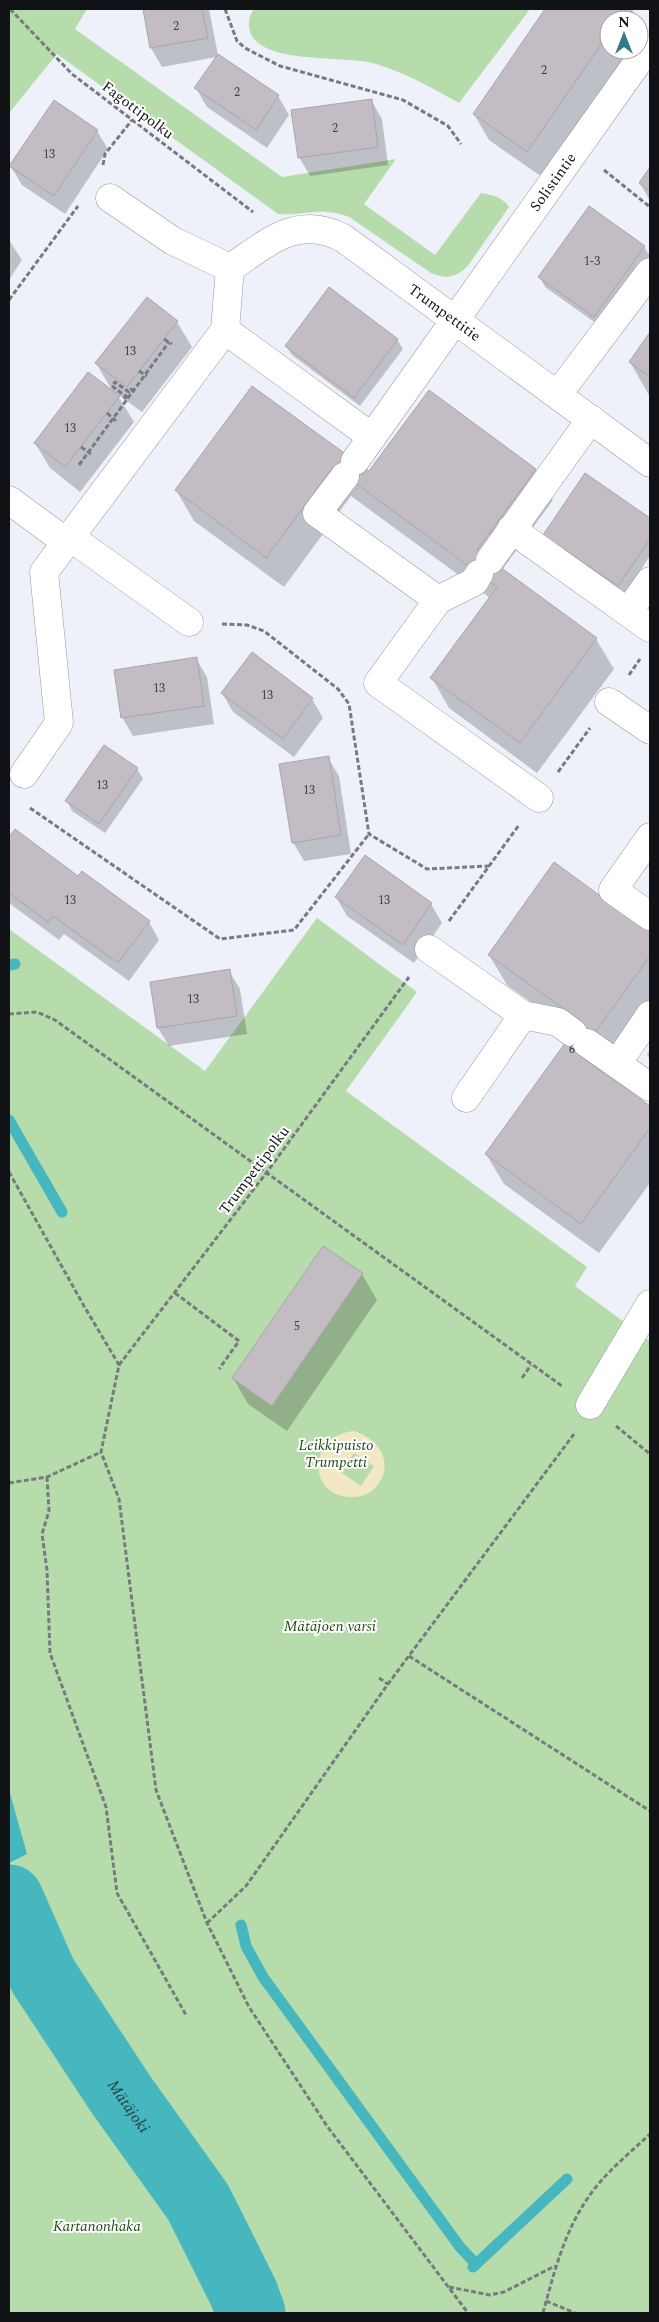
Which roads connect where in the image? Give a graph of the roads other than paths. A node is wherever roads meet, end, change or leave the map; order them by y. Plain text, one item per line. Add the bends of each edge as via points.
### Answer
1 (650, 45) edge
2 (110, 198) dead end
3 (230, 268) junction
4 (650, 272) edge
5 (456, 320) junction
6 (225, 330) junction
7 (558, 394) junction
8 (591, 419) junction
9 (372, 437) junction
10 (650, 463) edge
11 (9, 500) edge
12 (511, 529) junction
13 (68, 539) junction
14 (650, 581) edge
15 (438, 600) junction
16 (628, 612) junction
17 (189, 622) road end
18 (650, 628) edge
19 (609, 702) dead end
20 (650, 730) edge
21 (24, 774) road end
22 (539, 798) dead end
23 (650, 838) edge
24 (650, 916) edge
25 (429, 950) dead end
26 (523, 1015) junction
27 (650, 1015) edge
28 (616, 1064) junction
29 (650, 1087) edge
30 (466, 1098) dead end
31 (650, 1304) edge
32 (590, 1405) road end

1 - 5 street, Solistintie
2 - 3 street via 173,241
3 - 5 street, Trumpettitie via 281,234 307,227 328,230
3 - 6 street
4 - 7 street
5 - 7 street, Trumpettitie
5 - 9 street, Solistintie
6 - 9 street
6 - 13 street
7 - 8 street, Trumpettitie
8 - 10 street, Trumpettitie
8 - 12 street
9 - 15 street, Solistintie via 318,513
11 - 13 street
12 - 15 street via 474,582
12 - 16 street
13 - 17 street
13 - 21 street via 44,572 59,723
14 - 16 street
15 - 22 street via 378,683
16 - 18 street
19 - 20 street
23 - 24 street via 613,890
25 - 26 street
26 - 28 street via 558,1022
26 - 30 street
27 - 28 street
28 - 29 street
31 - 32 street

